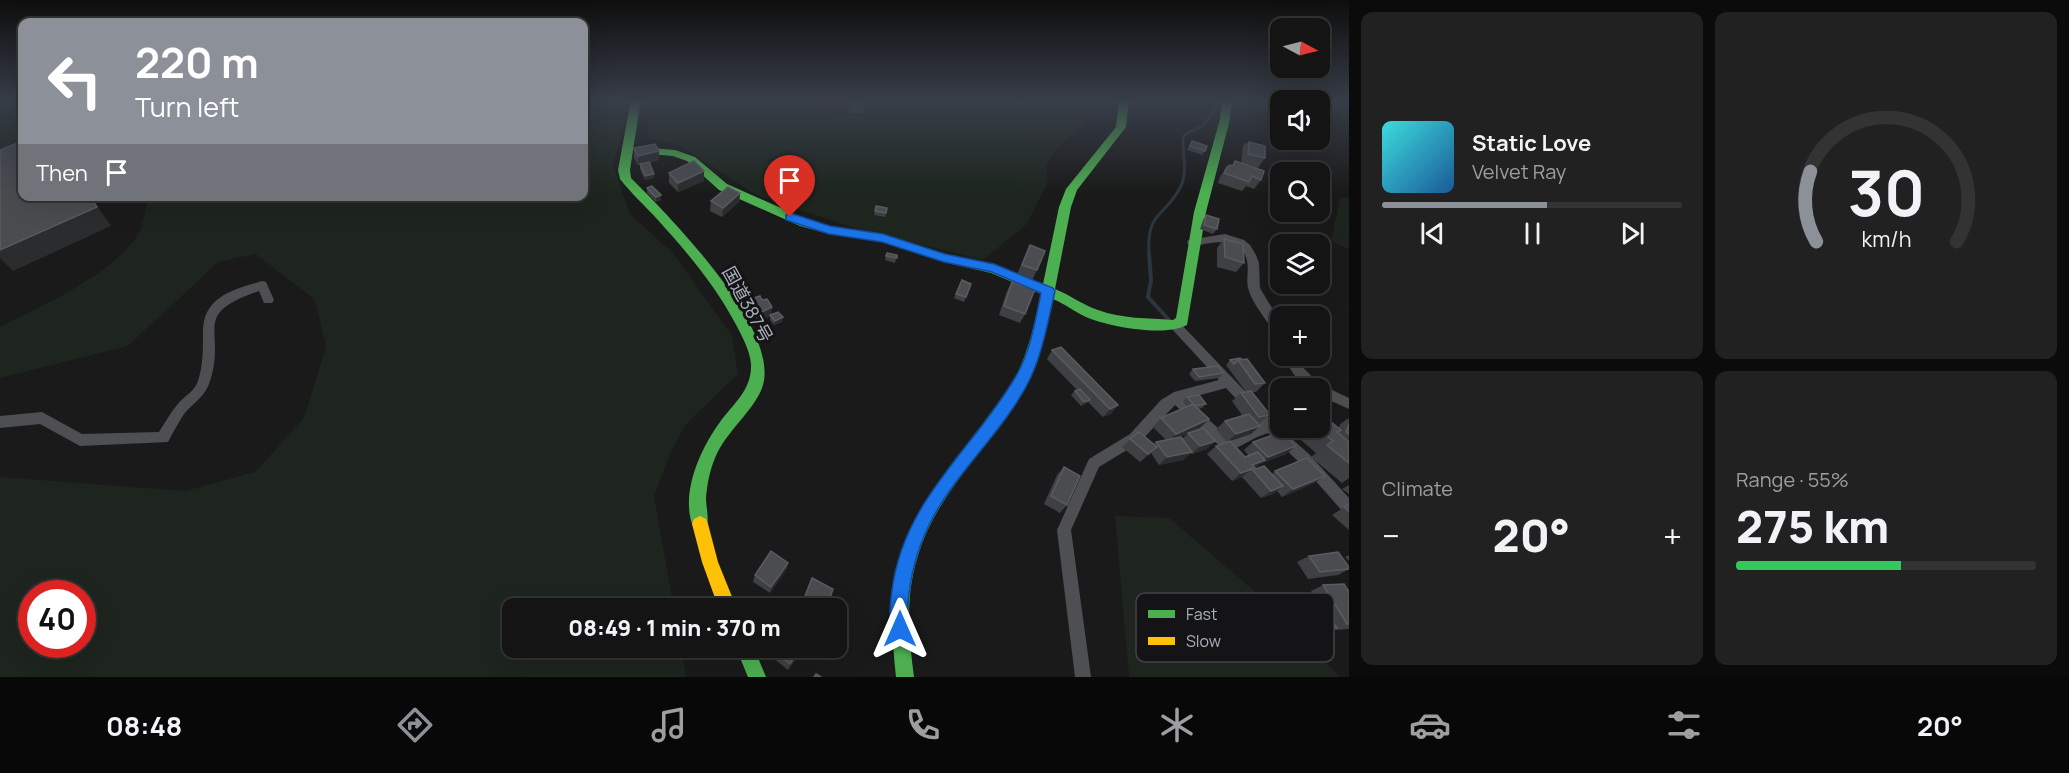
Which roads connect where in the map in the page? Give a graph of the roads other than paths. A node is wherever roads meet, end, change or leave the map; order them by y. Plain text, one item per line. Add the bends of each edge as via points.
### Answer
1 (630, 132) edge
2 (1117, 132) edge
3 (1220, 132) edge
4 (627, 150) junction
5 (1192, 243) junction
6 (1048, 291) junction
7 (268, 300) dead end
8 (1270, 315) edge
9 (1176, 326) junction
10 (1295, 366) edge
11 (1305, 378) edge
12 (1230, 382) junction
13 (1330, 394) edge
14 (1176, 398) junction
15 (1349, 404) edge
16 (0, 422) edge
17 (1270, 426) edge
18 (1270, 427) edge
19 (1283, 438) edge
20 (1349, 508) edge
21 (724, 598) edge
22 (749, 658) edge
23 (756, 677) edge
24 (905, 677) edge
25 (1083, 677) edge

1 - 4 main road, 国道387号
2 - 6 main road via 1072,189 1060,225
3 - 5 main road
4 - 6 main road via 675,153 691,159 723,187 804,223 883,238 944,258 994,268
4 - 21 main road, 国道387号 via 626,179 694,250 756,350 756,386 707,454 697,498 702,541
5 - 8 street via 1228,237 1243,245 1252,256 1254,290
5 - 9 main road via 1182,321
6 - 9 main road via 1090,313 1118,322
6 - 24 main road via 1035,351 1023,378 933,501 904,568 899,605
7 - 16 street via 262,285 218,302 208,317 203,385 179,411 163,438 80,440 42,418
9 - 12 street
10 - 11 street
12 - 14 street
12 - 17 street
13 - 15 street
14 - 18 street via 1229,446
14 - 25 street via 1135,438 1094,463 1064,530
19 - 20 street
22 - 23 main road

